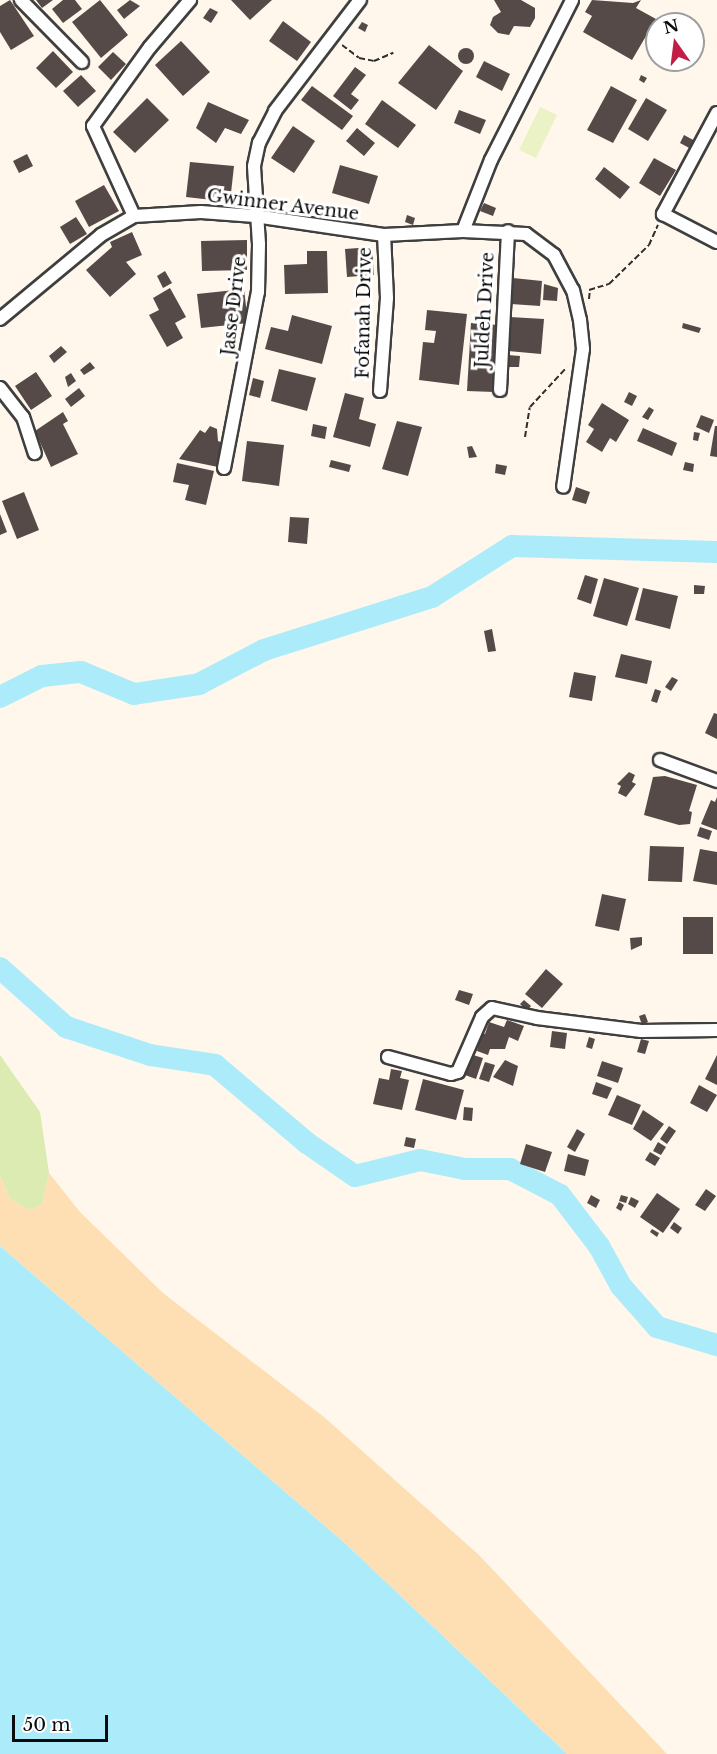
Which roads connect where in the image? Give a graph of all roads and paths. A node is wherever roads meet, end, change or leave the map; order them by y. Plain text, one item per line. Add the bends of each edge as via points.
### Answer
1 (21, 0) edge
2 (190, 0) edge
3 (360, 0) edge
4 (572, 0) edge
5 (330, 36) junction
6 (393, 53) dead end
7 (82, 63) dead end
8 (717, 113) edge
9 (663, 214) junction
10 (134, 216) junction
11 (255, 216) junction
12 (463, 231) junction
13 (507, 231) junction
14 (384, 235) junction
15 (717, 242) edge
16 (573, 290) junction
17 (590, 290) junction
18 (588, 309) dead end
19 (0, 319) edge
20 (568, 366) dead end
21 (0, 388) edge
22 (500, 390) dead end
23 (380, 391) dead end
24 (525, 437) dead end
25 (35, 453) dead end
26 (224, 468) dead end
27 (563, 487) dead end
28 (660, 760) dead end
29 (717, 782) edge
30 (717, 1030) edge
31 (388, 1057) dead end

1 - 7 street
2 - 10 street via 150,46 93,126
3 - 5 street, Jasse Drive
4 - 12 street via 491,160
5 - 6 path via 359,58 374,61
5 - 11 street, Jasse Drive via 275,111 259,143 254,166
8 - 9 street
9 - 15 street
9 - 17 path via 650,245 609,284
10 - 11 street, Gwinner Avenue via 201,212
10 - 19 street, Gwinner Avenue via 101,234
11 - 14 street, Gwinner Avenue
11 - 26 street, Jasse Drive via 258,292
12 - 13 street, Gwinner Avenue
12 - 14 street, Gwinner Avenue
13 - 16 street, Gwinner Avenue via 526,234 554,255
13 - 22 street, Juldeh Drive
14 - 23 street, Fofanah Drive via 387,298
16 - 17 path
16 - 27 street via 583,349
17 - 18 path
20 - 24 path via 530,407
21 - 25 street via 23,417
28 - 29 street
30 - 31 street via 641,1031 537,1018 492,1008 482,1017 458,1072 451,1074

